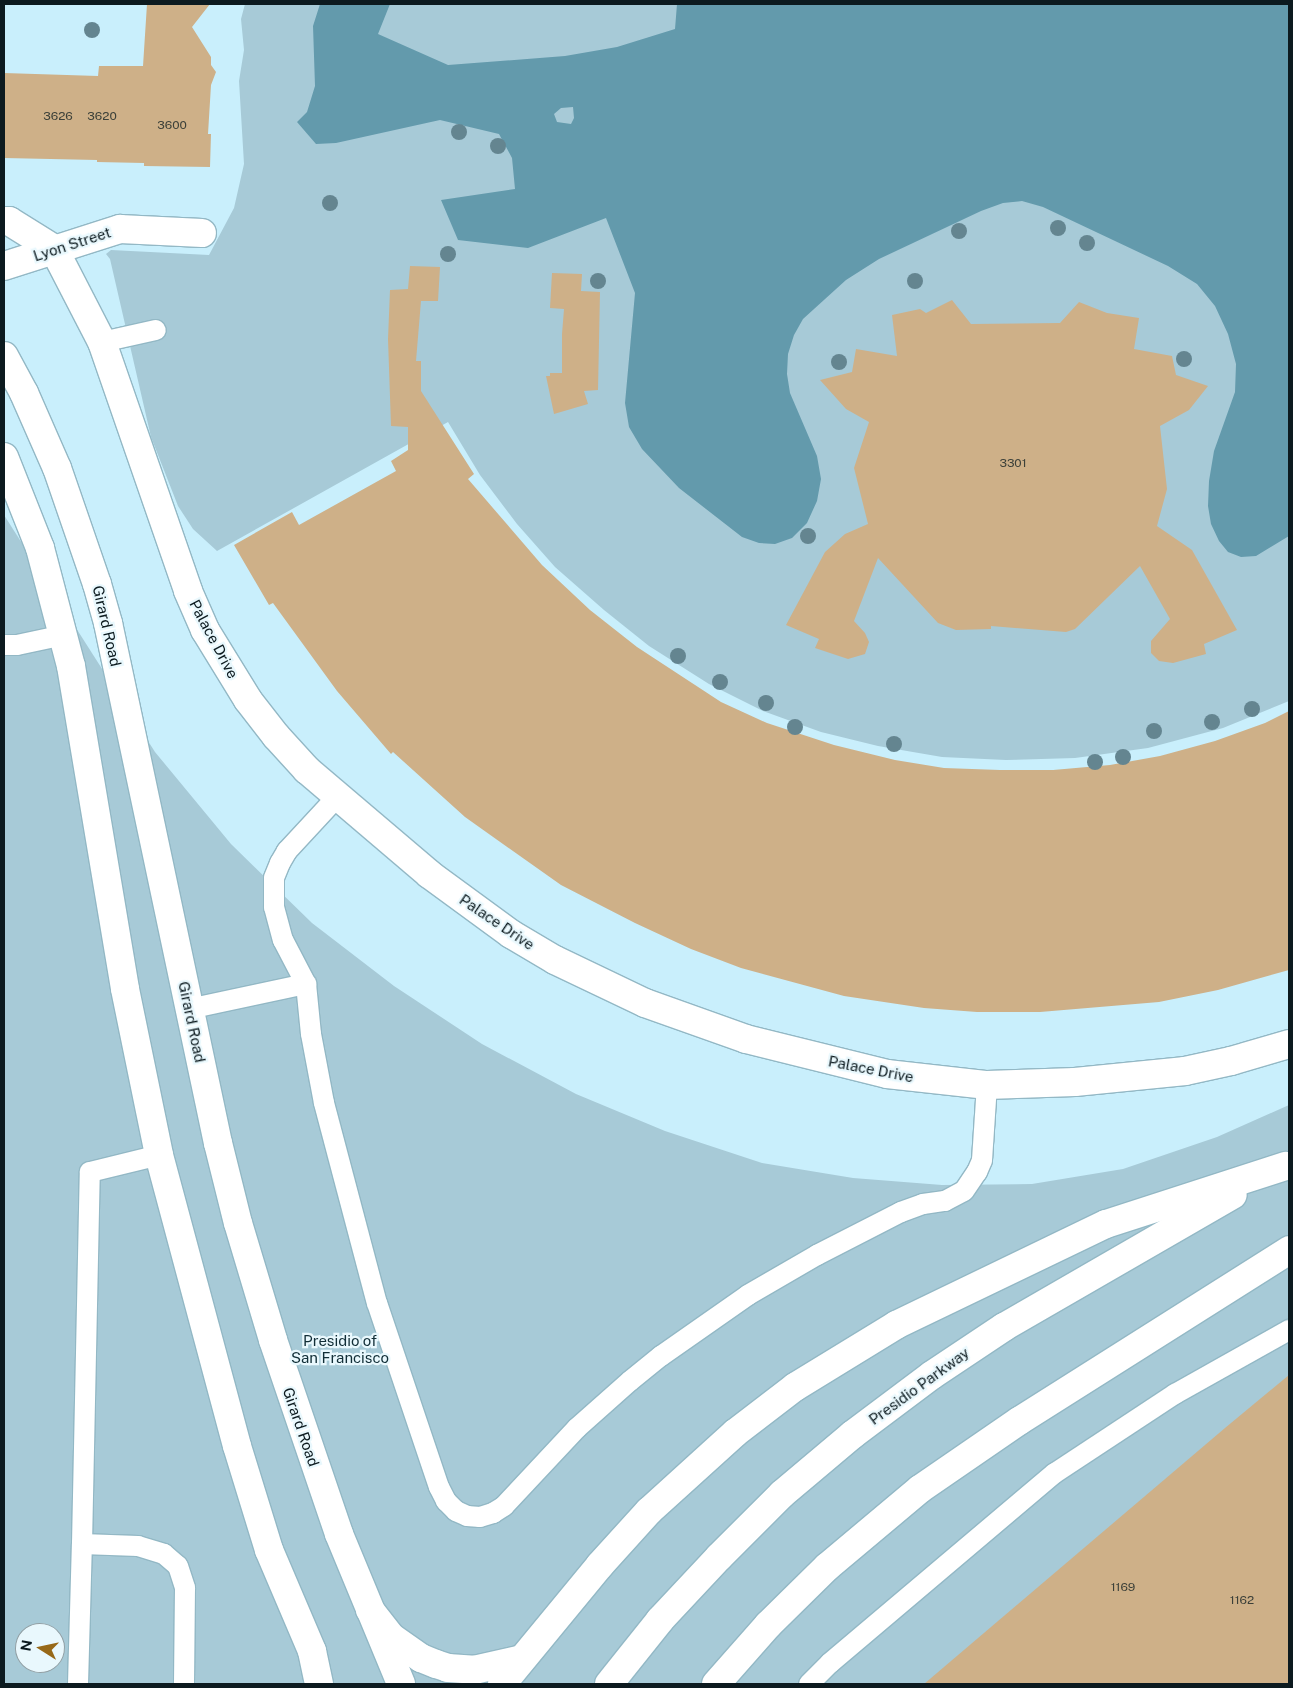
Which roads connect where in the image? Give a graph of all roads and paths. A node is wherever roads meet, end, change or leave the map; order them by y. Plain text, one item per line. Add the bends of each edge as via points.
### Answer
1 (4, 221) edge
2 (202, 233) dead end
3 (54, 249) junction
4 (4, 266) edge
5 (156, 330) dead end
6 (102, 342) junction
7 (4, 356) edge
8 (4, 457) edge
9 (64, 635) junction
10 (4, 645) edge
11 (337, 797) junction
12 (306, 984) junction
13 (189, 1009) junction
14 (1289, 1044) edge
15 (987, 1084) junction
16 (158, 1155) junction
17 (1288, 1165) edge
18 (1289, 1250) edge
19 (1289, 1330) edge
20 (82, 1544) junction
21 (370, 1610) junction
22 (522, 1658) junction
23 (78, 1684) edge
24 (184, 1684) edge
25 (319, 1684) edge
26 (401, 1684) edge
27 (502, 1684) edge
28 (609, 1684) edge
29 (716, 1684) edge
30 (809, 1684) edge

1 - 3 main road
2 - 3 main road, Lyon Street via 120,229
3 - 4 main road, Lyon Street
3 - 6 main road, Palace Drive
5 - 6 lane
6 - 11 main road, Palace Drive via 173,552 205,630 276,736
7 - 13 main road, Girard Road via 57,468 97,584
8 - 9 main road via 40,548
9 - 10 lane
9 - 16 main road via 125,989
11 - 12 lane via 288,851 274,878 278,924
11 - 15 main road, Palace Drive via 429,874 511,934 555,960 627,995 746,1038 842,1064 887,1074
12 - 13 lane
12 - 15 lane via 311,1034 324,1103 378,1302 439,1487 446,1501 456,1511 468,1516 480,1517 504,1506 577,1428 630,1381 748,1294 817,1254 901,1212 945,1201 964,1191 982,1160
13 - 21 main road, Girard Road via 218,1143 270,1332 325,1496
14 - 15 main road, Palace Drive via 1231,1061 1150,1076
16 - 20 lane via 90,1172
16 - 25 main road via 240,1456 269,1550 312,1651
17 - 22 main road via 1106,1224 931,1307 822,1369 735,1433 649,1511
17 - 28 main road, Presidio Parkway via 1036,1307 932,1375 859,1429 782,1494 719,1556 660,1620
18 - 29 main road via 1019,1421 920,1489 826,1567 768,1625
19 - 30 lane via 1175,1394 1055,1473
20 - 23 lane
20 - 24 lane via 138,1546 164,1554 178,1566 185,1588
21 - 22 main road via 391,1636 421,1658 448,1668 474,1670
21 - 26 main road, Girard Road
22 - 27 main road

